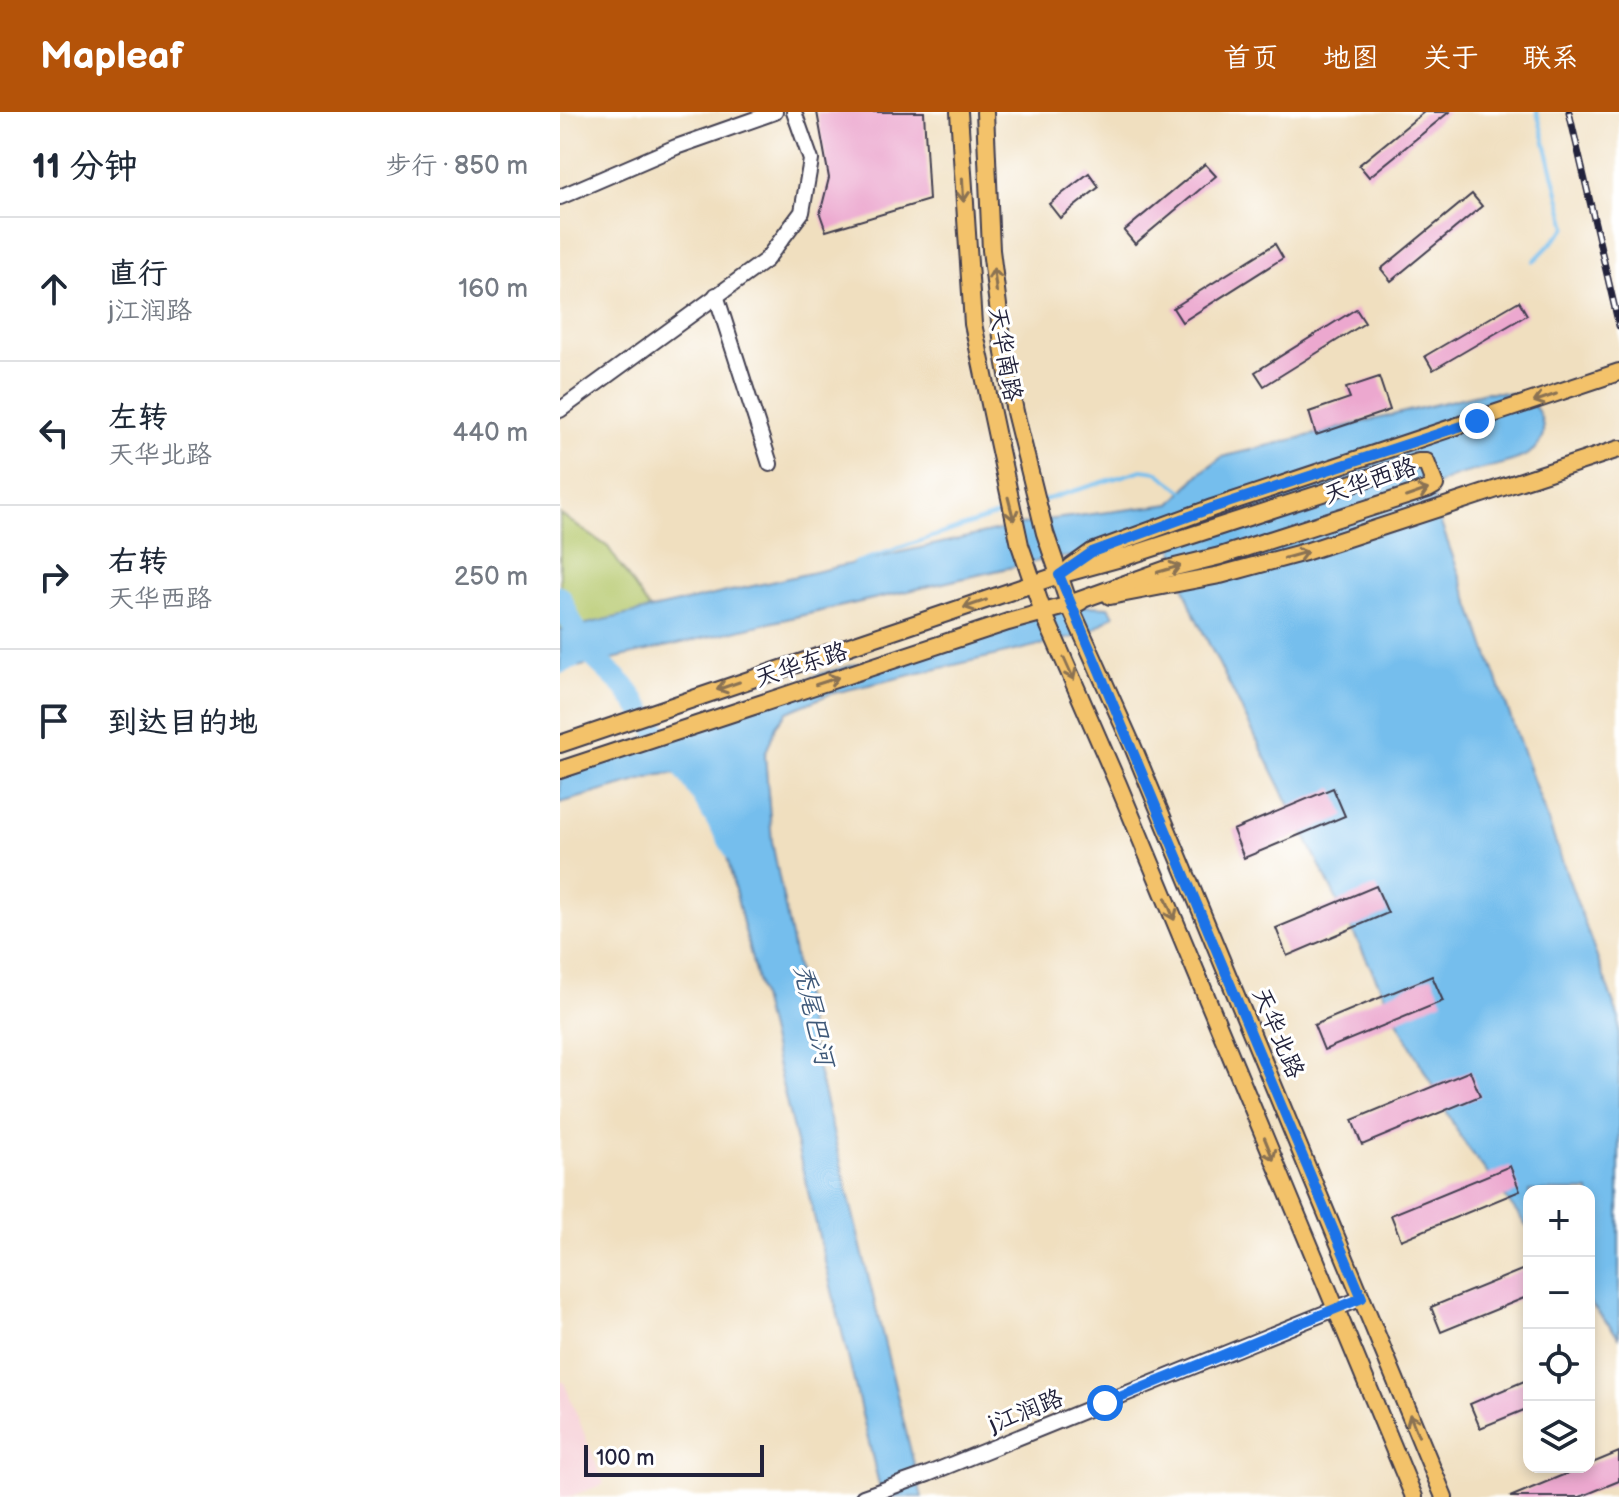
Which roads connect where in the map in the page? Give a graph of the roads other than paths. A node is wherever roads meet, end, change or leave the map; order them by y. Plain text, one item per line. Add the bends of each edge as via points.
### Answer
1 (775, 112) edge
2 (794, 112) edge
3 (959, 112) edge
4 (985, 112) edge
5 (560, 197) edge
6 (716, 295) junction
7 (1619, 372) edge
8 (560, 410) edge
9 (1619, 449) edge
10 (770, 464) dead end
11 (1052, 593) junction
12 (560, 744) edge
13 (560, 770) edge
14 (1362, 1298) junction
15 (1336, 1310) junction
16 (863, 1497) edge
17 (1414, 1497) edge
18 (1444, 1497) edge

1 - 5 street
2 - 6 street via 811,160 802,212 766,260
3 -> 11 main road, 天华南路 via 973,324 1020,545
11 -> 4 main road, 天华南路 via 1045,533 1004,353
6 - 8 street
6 - 10 street
7 -> 11 main road, 天华西路 via 1092,552
11 -> 9 main road, 天华西路 via 1220,575
11 -> 11 main road, 天华西路 via 1220,556 1411,495 1434,482 1422,461 1128,556
11 -> 12 main road, 天华东路 via 690,699
13 -> 11 main road, 天华东路
11 - 14 main road, 天华北路 via 1121,717
11 -> 15 main road via 1124,798
14 - 15 street, j江润路
18 -> 14 main road, 天华北路
15 - 16 street, j江润路
15 - 17 main road

